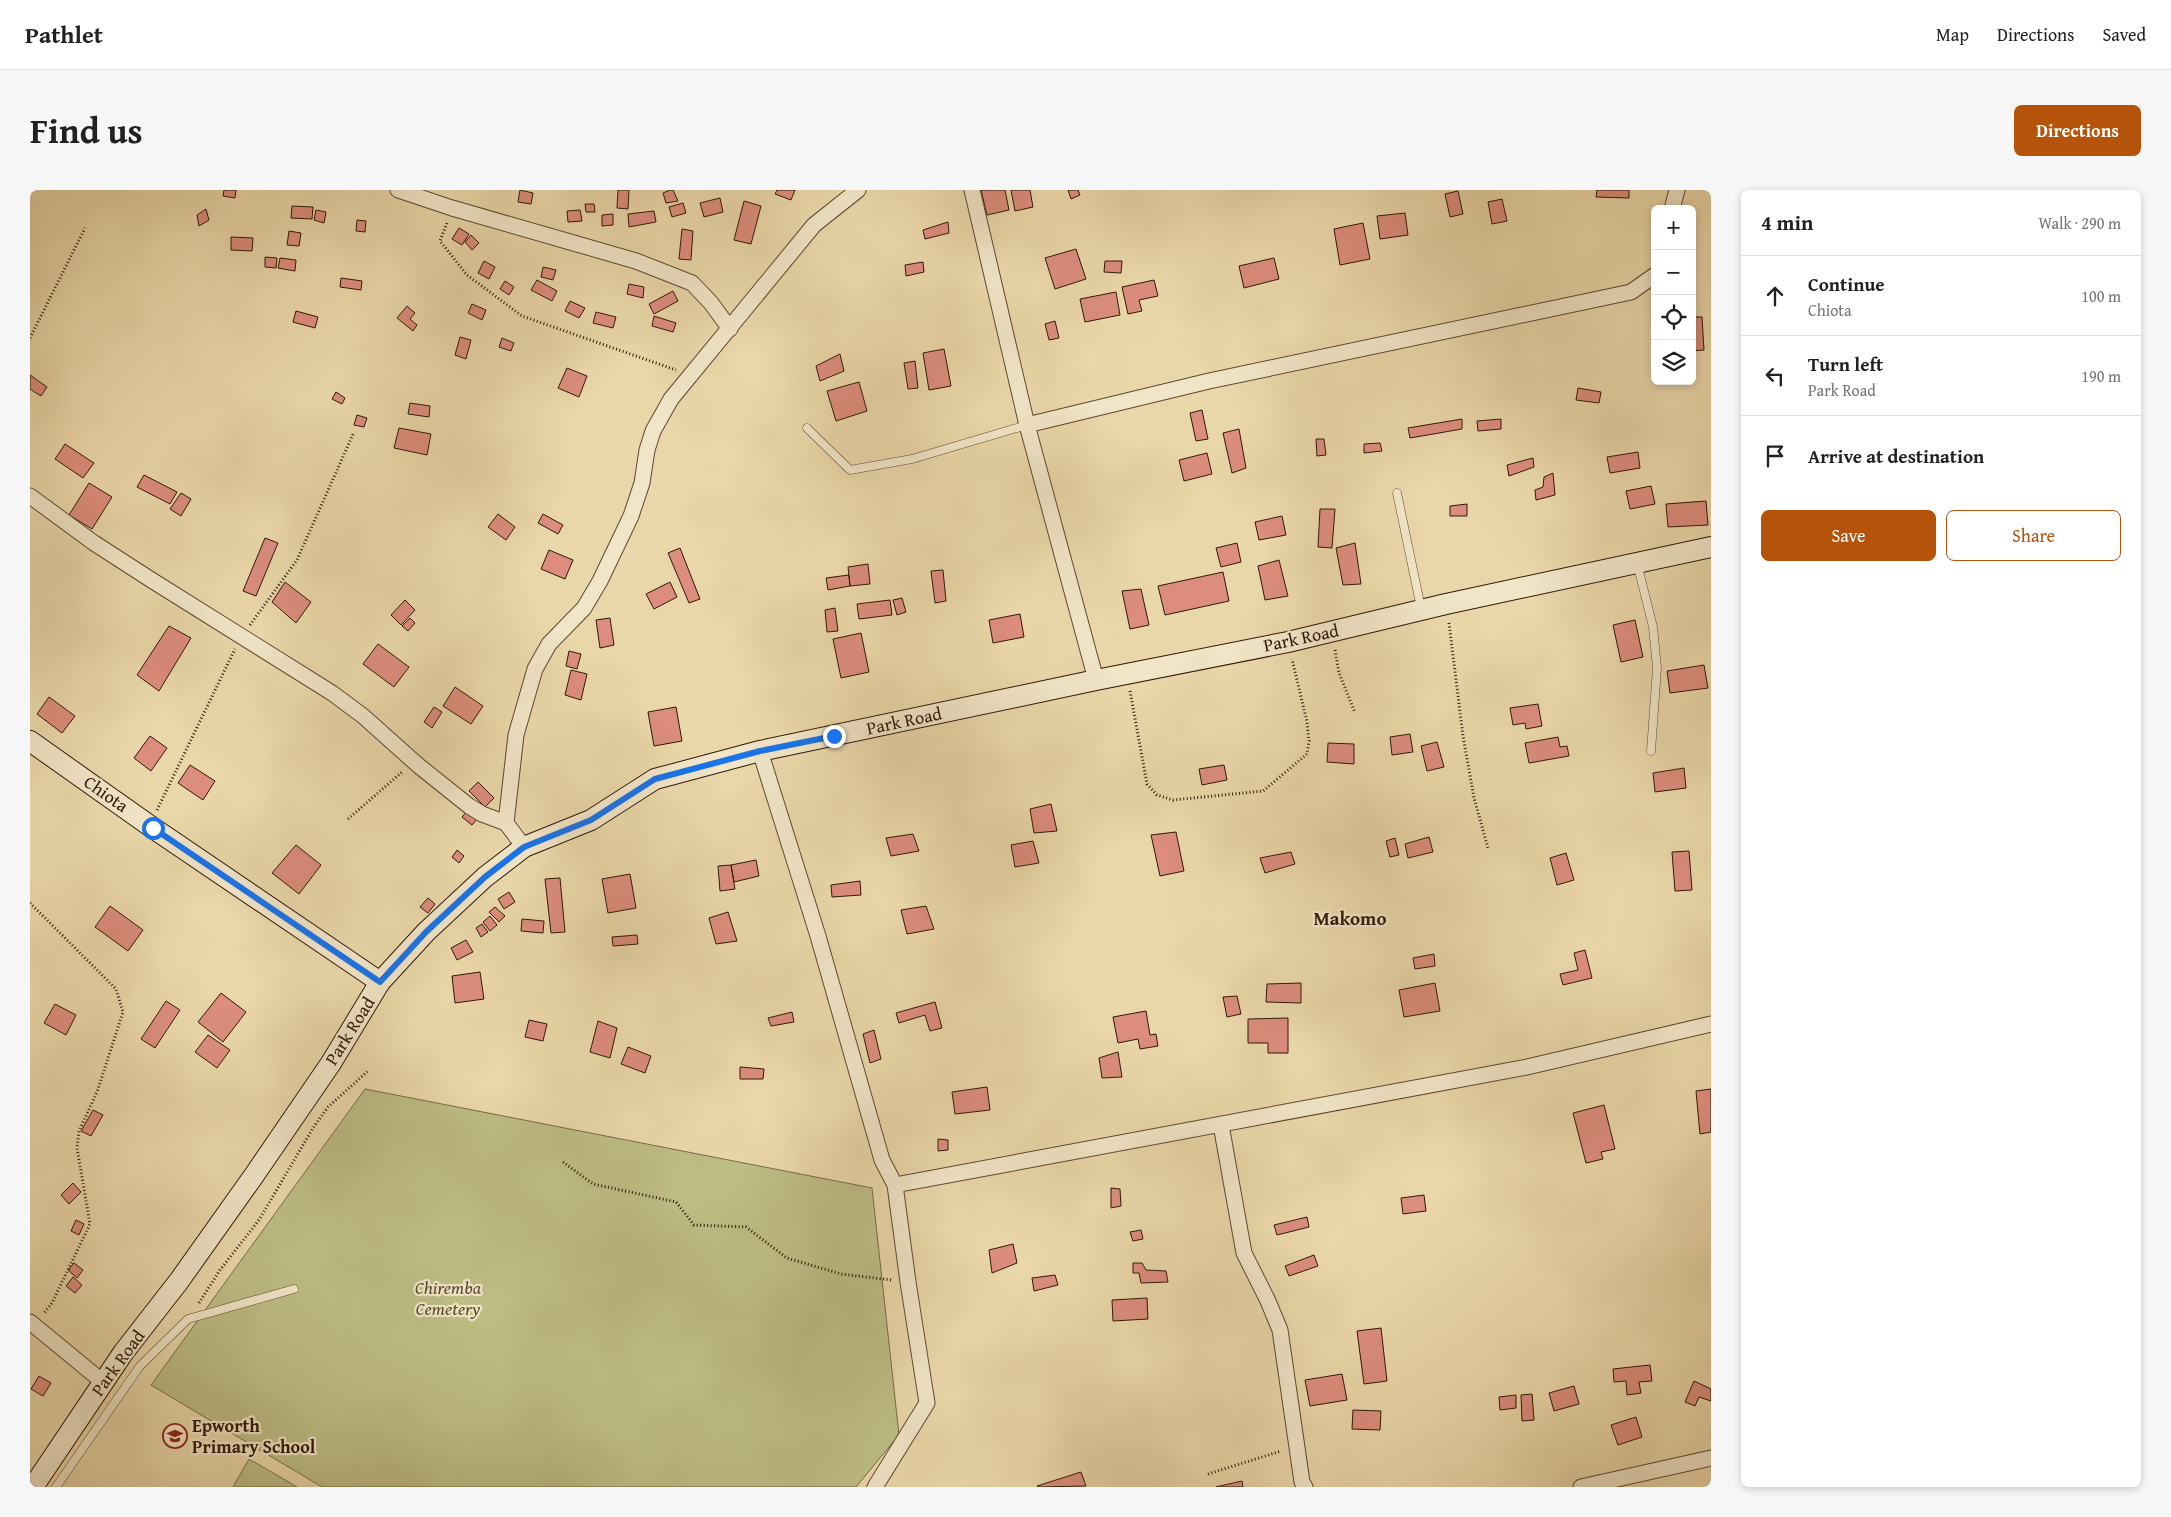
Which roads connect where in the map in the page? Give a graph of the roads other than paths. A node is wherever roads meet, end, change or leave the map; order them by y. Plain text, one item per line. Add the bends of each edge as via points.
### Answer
1 (398, 190) edge
2 (858, 190) edge
3 (972, 190) edge
4 (1677, 190) edge
5 (1673, 205) edge
6 (1651, 278) edge
7 (730, 329) junction
8 (1027, 425) junction
9 (806, 428) dead end
10 (1397, 493) dead end
11 (30, 496) edge
12 (1711, 547) edge
13 (1637, 563) junction
14 (1421, 610) junction
15 (1096, 680) junction
16 (30, 741) edge
17 (760, 751) junction
18 (1651, 751) dead end
19 (506, 823) junction
20 (524, 847) junction
21 (380, 982) junction
22 (1711, 1024) edge
23 (1221, 1125) junction
24 (895, 1185) junction
25 (294, 1289) dead end
26 (32, 1324) edge
27 (131, 1360) junction
28 (103, 1382) junction
29 (1711, 1458) edge
30 (34, 1487) edge
31 (56, 1487) edge
32 (875, 1487) edge
33 (1305, 1487) edge
34 (1580, 1487) edge

1 - 7 street via 636,261 692,283
2 - 7 street via 814,225
3 - 8 street
4 - 5 street
6 - 8 street via 1631,292 1209,381
7 - 19 street via 671,399 653,431 631,516 600,581 584,608 549,644 535,669 516,735
8 - 9 lane via 912,459 850,470
8 - 15 street
10 - 14 lane
11 - 19 street via 146,577 332,693 469,806
12 - 13 street, Park Road
13 - 14 street, Park Road
13 - 18 lane via 1653,627 1657,668
14 - 15 street, Park Road via 1288,642
15 - 17 street, Park Road
16 - 21 street, Chiota
17 - 20 street, Park Road via 655,779 591,820
17 - 24 street via 818,936 882,1160
19 - 20 street
20 - 21 street, Park Road via 485,877 426,932
21 - 27 street, Park Road via 331,1063 179,1281
22 - 23 street via 1527,1066
23 - 24 street
23 - 33 street via 1244,1253 1280,1330
24 - 32 street via 927,1403
25 - 27 lane via 188,1319
26 - 28 street
27 - 28 street, Park Road
27 - 31 lane
28 - 30 street, Park Road
29 - 34 street

